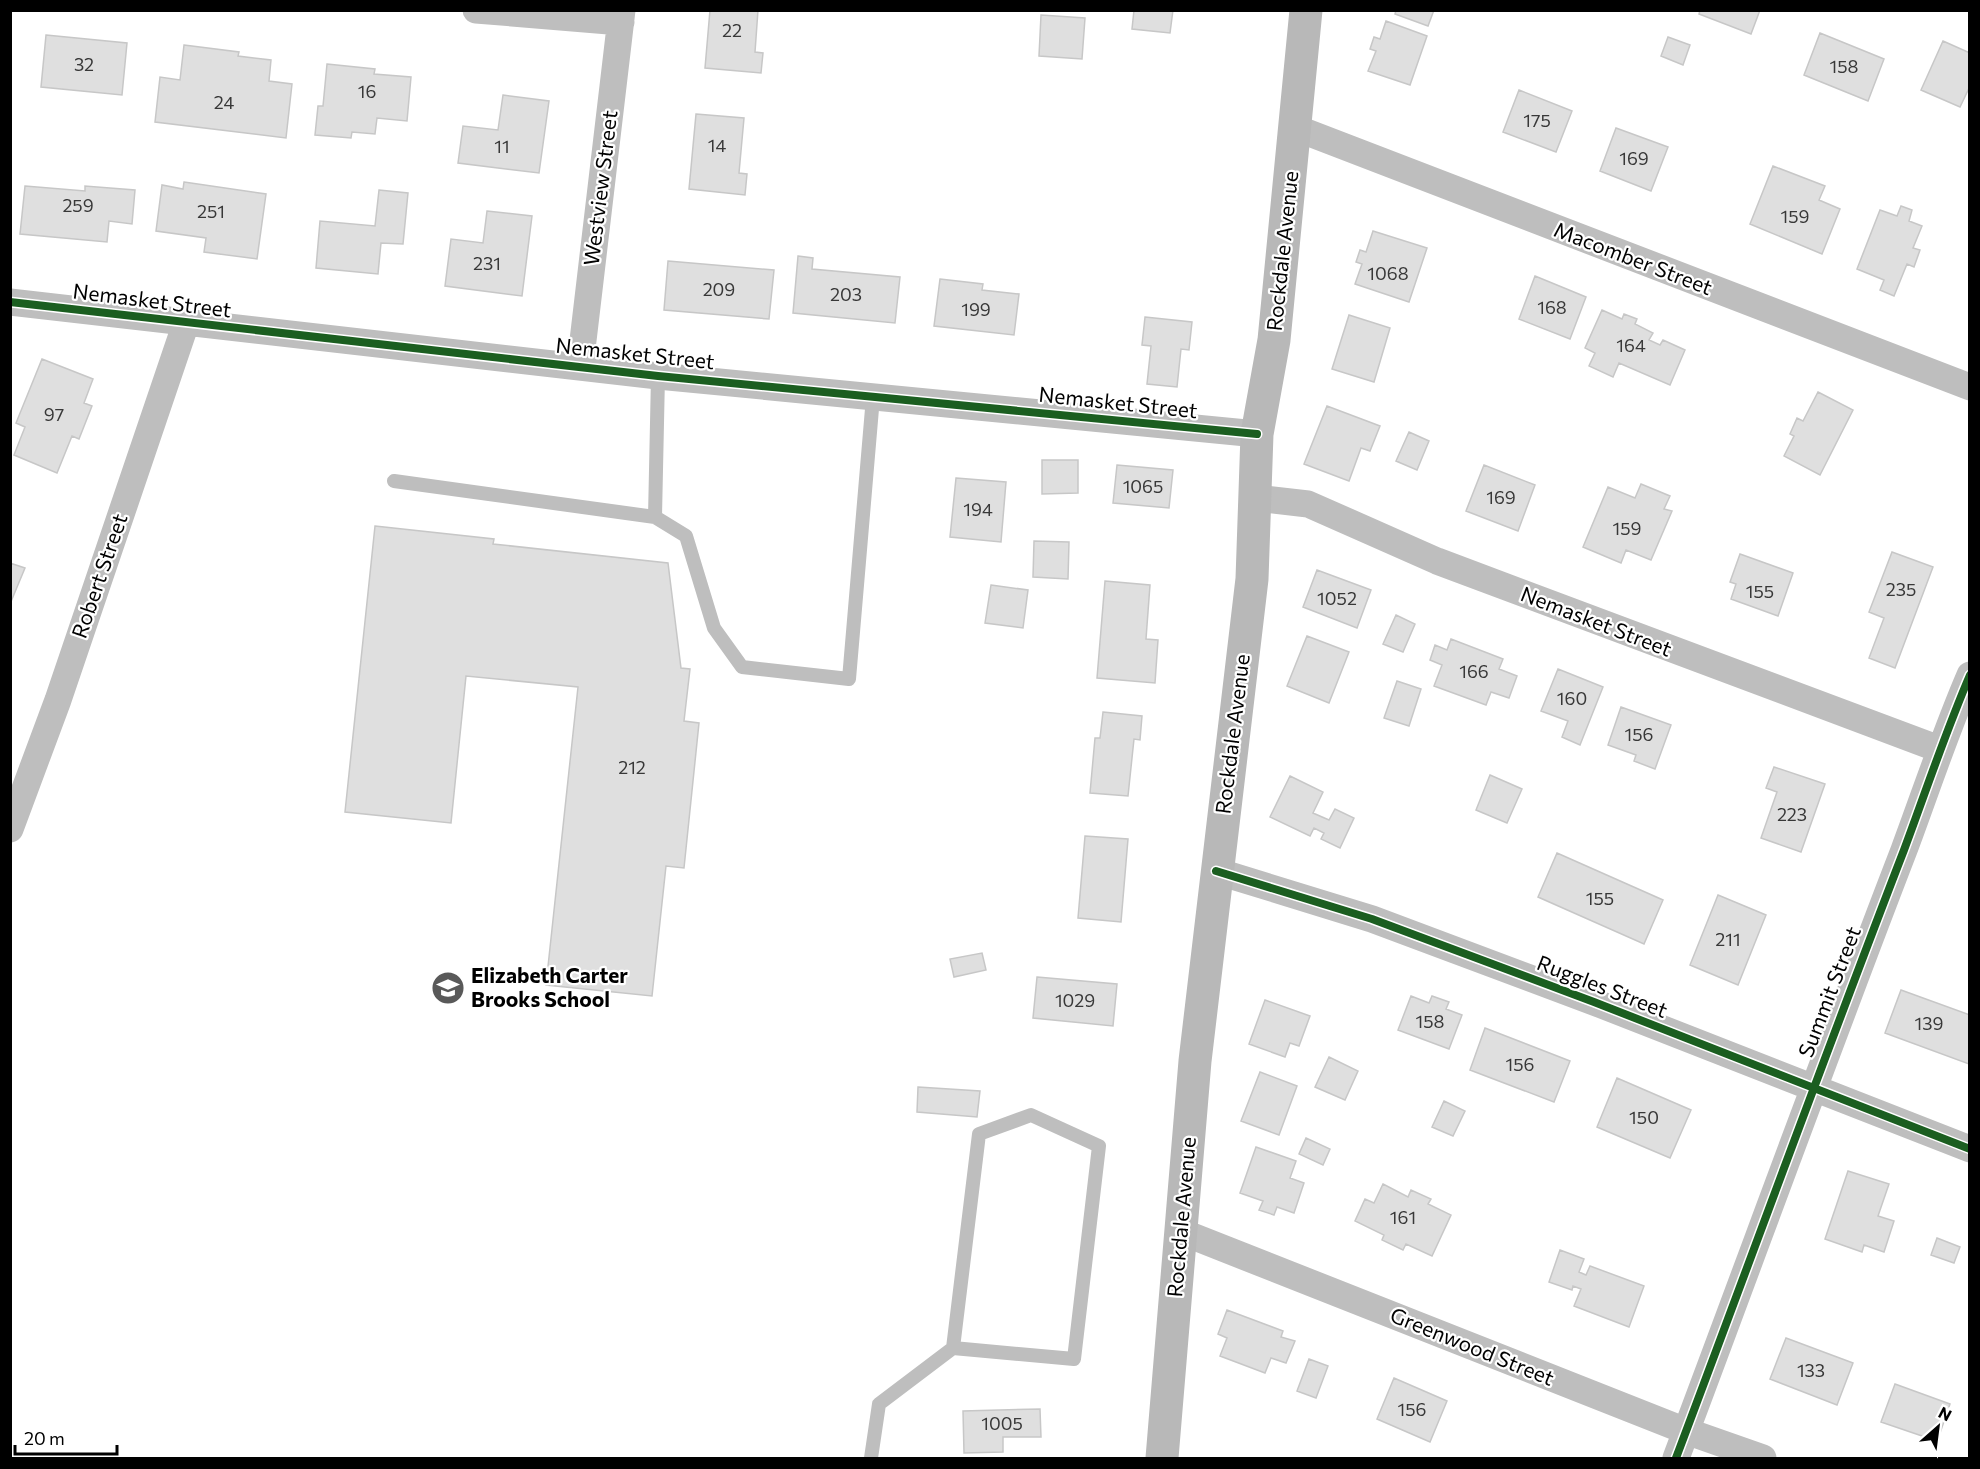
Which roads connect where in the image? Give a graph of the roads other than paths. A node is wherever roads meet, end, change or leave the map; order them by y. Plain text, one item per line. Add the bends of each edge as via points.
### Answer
1 (476, 10) edge
2 (1306, 10) edge
3 (621, 16) edge
4 (1296, 128) junction
5 (10, 302) edge
6 (186, 323) junction
7 (580, 366) junction
8 (658, 376) junction
9 (1970, 387) edge
10 (873, 397) junction
11 (1257, 434) junction
12 (394, 481) dead end
13 (1255, 498) junction
14 (655, 517) junction
15 (1970, 675) edge
16 (1938, 749) junction
17 (10, 829) edge
18 (1216, 872) junction
19 (1812, 1089) junction
20 (1970, 1149) edge
21 (1182, 1233) junction
22 (953, 1348) junction
23 (1686, 1431) junction
24 (871, 1458) edge
25 (1162, 1458) edge
26 (1676, 1458) edge
27 (1763, 1458) edge

1 - 3 street
2 - 4 main road, Rockdale Avenue
3 - 7 street, Westview Street
4 - 9 street, Macomber Street
4 - 11 main road, Rockdale Avenue via 1274,340
5 - 6 street, Nemasket Street
6 - 7 street, Nemasket Street
6 - 17 street, Robert Street
7 - 8 street, Nemasket Street
8 - 10 street, Nemasket Street
8 - 14 lane
10 - 11 street, Nemasket Street
10 - 14 lane via 849,679 742,667 714,628 686,536
11 - 13 main road, Rockdale Avenue
12 - 14 lane
13 - 16 street, Nemasket Street via 1308,504 1437,561
13 - 18 main road, Rockdale Avenue via 1252,579
15 - 16 street, Summit Street
16 - 19 street, Summit Street via 1915,820
18 - 19 street, Ruggles Street via 1383,923
18 - 21 main road, Rockdale Avenue via 1195,1061
19 - 20 street, Ruggles Street
19 - 23 street, Summit Street
21 - 23 street, Greenwood Street
21 - 25 main road, Rockdale Avenue
22 - 22 lane via 979,1134 1031,1115 1099,1146 1074,1359
22 - 24 lane via 879,1404
23 - 26 street, Summit Street
23 - 27 street, Greenwood Street

